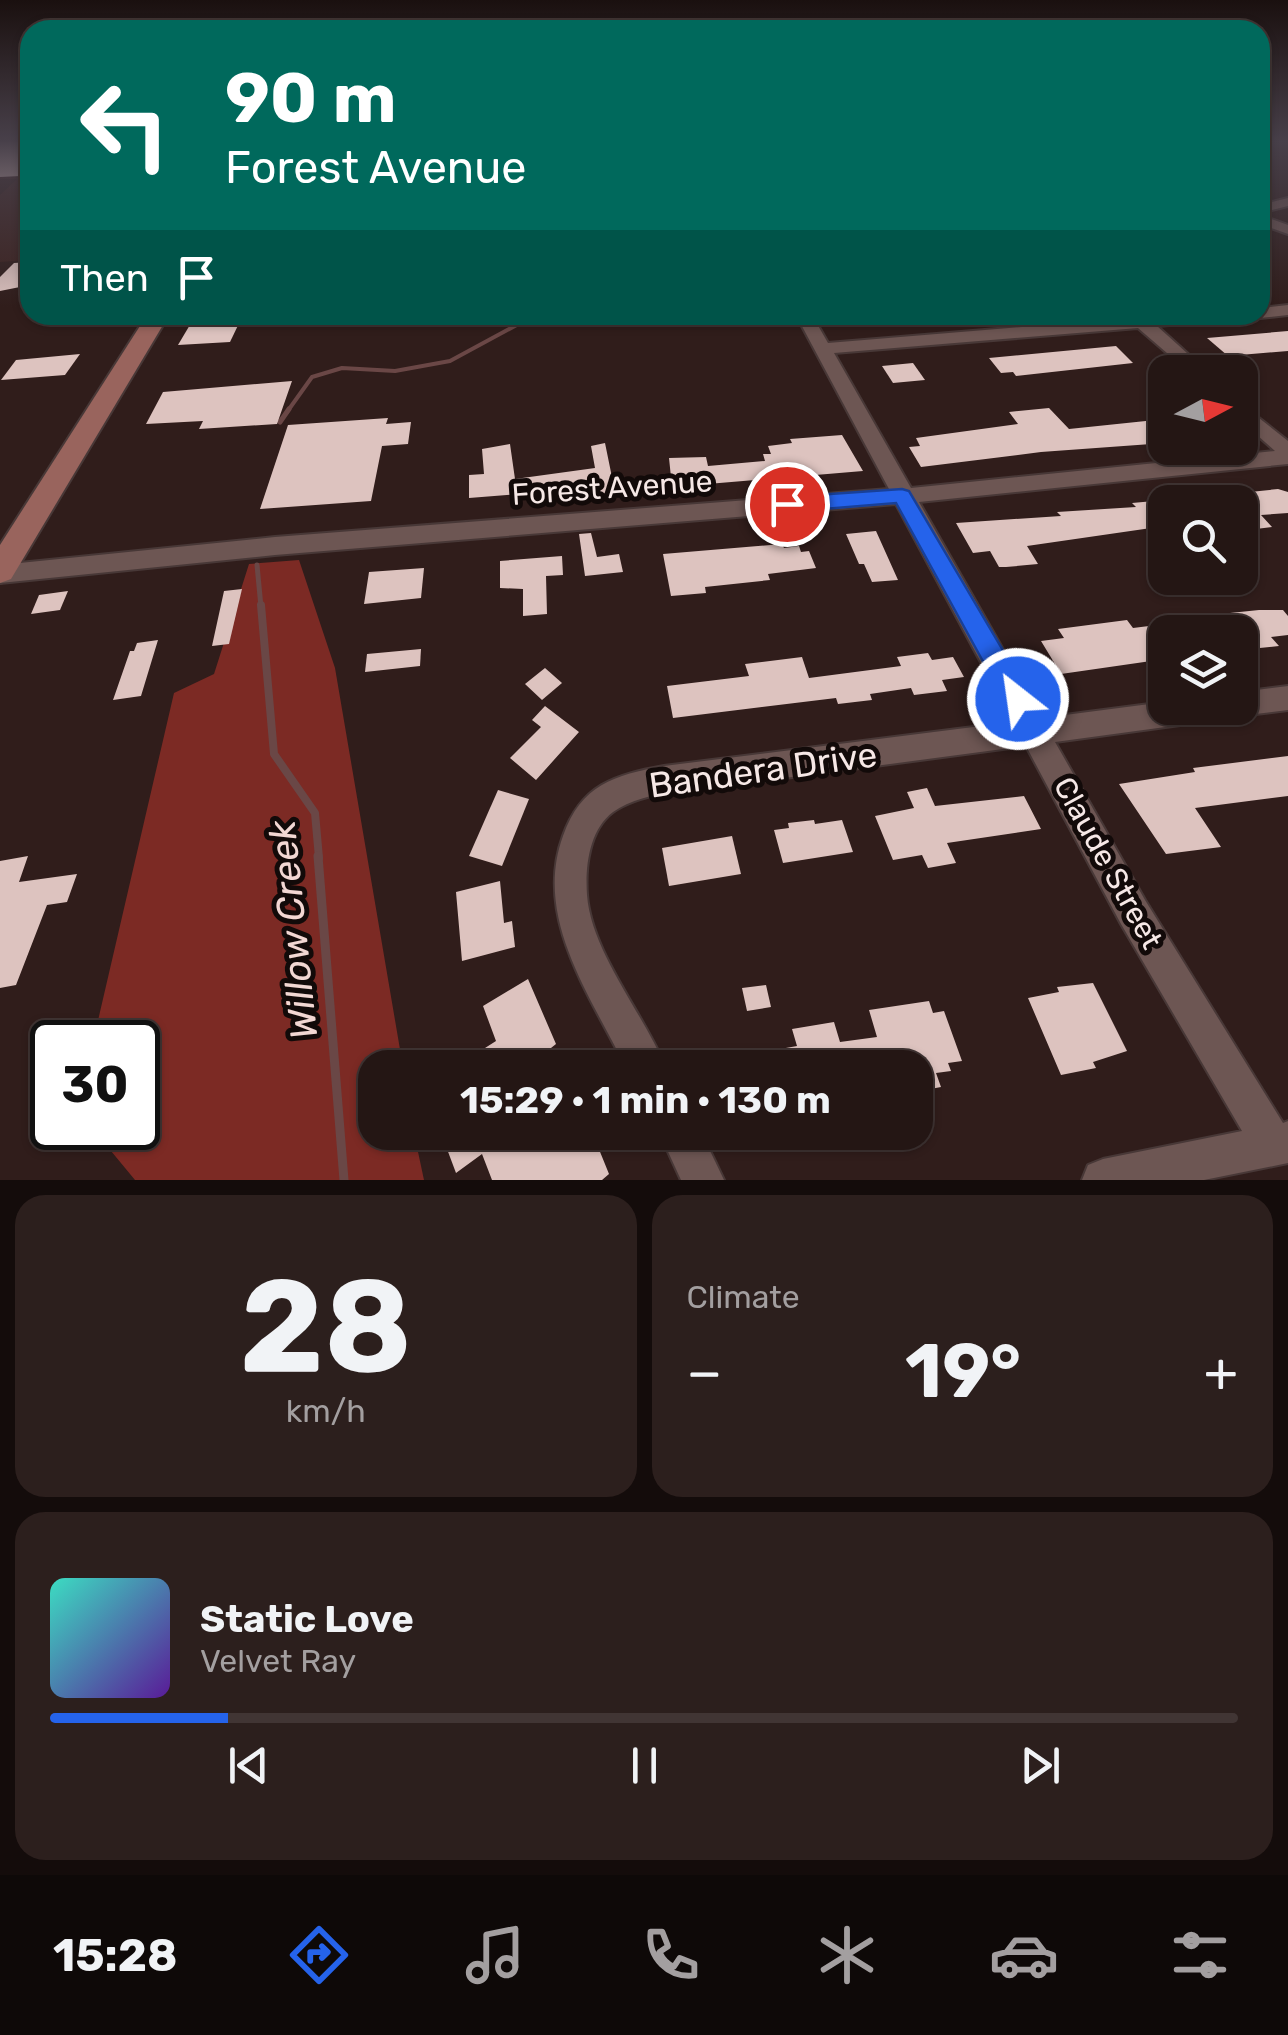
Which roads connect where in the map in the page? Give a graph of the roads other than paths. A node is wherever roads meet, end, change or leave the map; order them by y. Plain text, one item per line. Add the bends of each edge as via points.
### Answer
1 (152, 325) edge
2 (809, 325) edge
3 (1106, 325) edge
4 (1145, 325) edge
5 (822, 349) junction
6 (1180, 355) edge
7 (1258, 426) edge
8 (1288, 454) edge
9 (902, 496) junction
10 (0, 572) edge
11 (1288, 698) edge
12 (1258, 702) edge
13 (1148, 717) edge
14 (1037, 732) junction
15 (639, 1050) edge
16 (1281, 1144) edge
17 (689, 1150) edge
18 (703, 1180) edge
19 (1103, 1180) edge

1 - 10 main road
2 - 5 street, Claude Street
3 - 5 street
4 - 6 street
5 - 9 street, Claude Street
7 - 8 street
8 - 9 street, Forest Avenue
9 - 10 street, Forest Avenue
9 - 14 street, Claude Street
11 - 12 street
13 - 14 street, Bandera Drive
14 - 15 street, Bandera Drive via 686,777 639,786 597,804 570,866 573,918
14 - 16 street, Claude Street via 1133,912
16 - 19 street
17 - 18 street

